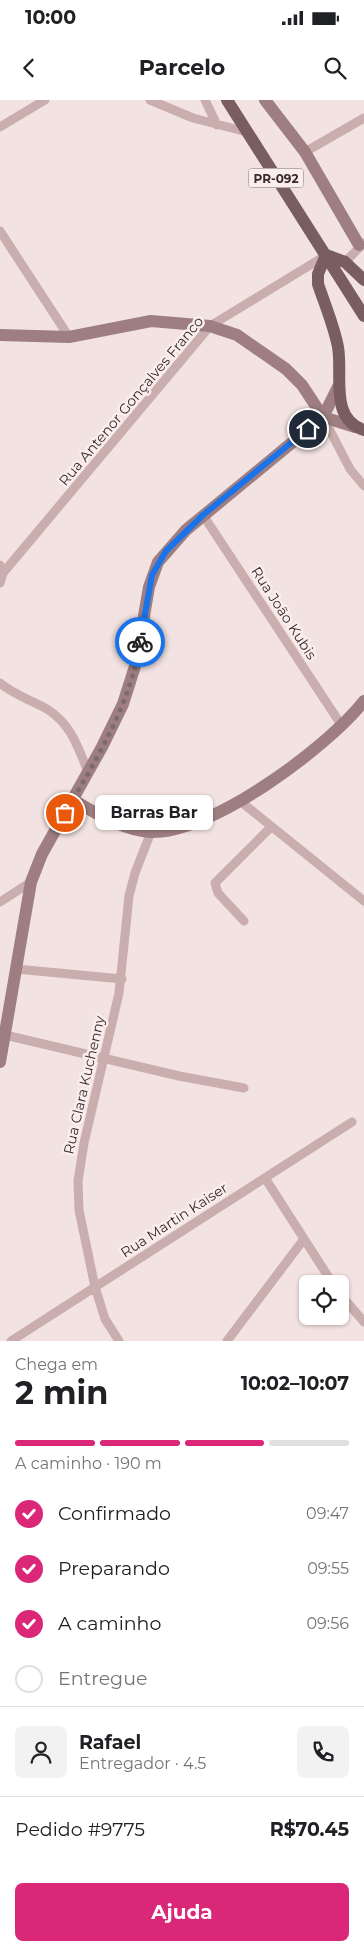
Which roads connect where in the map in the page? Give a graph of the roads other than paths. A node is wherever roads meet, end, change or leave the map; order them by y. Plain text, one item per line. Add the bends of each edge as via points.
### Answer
1 (45, 100) edge
2 (150, 100) edge
3 (205, 100) edge
4 (227, 100) edge
5 (265, 100) edge
6 (364, 118) edge
7 (217, 125) junction
8 (0, 127) edge
9 (247, 132) junction
10 (305, 152) junction
11 (0, 231) edge
12 (362, 244) edge
13 (326, 255) junction
14 (345, 262) junction
15 (364, 280) edge
16 (364, 316) edge
17 (210, 326) junction
18 (0, 335) edge
19 (69, 337) junction
20 (339, 385) junction
21 (323, 417) junction
22 (359, 429) edge
23 (364, 486) edge
24 (203, 515) junction
25 (2, 569) edge
26 (0, 584) edge
27 (0, 683) edge
28 (364, 701) edge
29 (342, 726) junction
30 (88, 772) junction
31 (73, 800) junction
32 (240, 801) junction
33 (271, 827) junction
34 (151, 832) junction
35 (32, 882) junction
36 (364, 901) edge
37 (0, 902) edge
38 (244, 921) dead end
39 (16, 969) junction
40 (122, 979) junction
41 (5, 1035) junction
42 (104, 1058) junction
43 (0, 1062) edge
44 (244, 1088) dead end
45 (352, 1122) dead end
46 (265, 1178) junction
47 (304, 1239) junction
48 (327, 1275) edge
49 (95, 1287) junction
50 (349, 1304) edge
51 (364, 1322) edge
52 (11, 1341) edge
53 (119, 1341) edge
54 (227, 1341) edge

1 - 8 street
2 - 7 street
3 - 7 street
4 - 9 main road, PR-092
5 - 10 main road, PR-092
6 - 10 street
7 - 9 street
9 - 13 main road, PR-092
10 - 12 main road, PR-092
11 - 19 street
12 - 14 street
13 - 14 main road
13 - 16 main road, PR-092
13 - 17 street, Rua Antenor Gonçalves Franco
13 - 20 main road via 318,274 318,284 338,347
14 - 15 main road
17 - 19 main road via 151,321
17 - 21 main road via 236,335 286,370 302,385
17 - 25 street, Rua Antenor Gonçalves Franco
18 - 19 main road
20 - 21 main road
20 - 22 main road via 342,408
21 - 22 main road
21 - 23 street via 350,469
21 - 24 main road
24 - 29 street, Rua João Kubis
24 - 30 main road via 166,551 152,575 131,682
25 - 26 street, Rua Antenor Gonçalves Franco
27 - 30 street via 65,723 75,738
28 - 29 main road
29 - 32 main road via 315,750
30 - 31 main road
31 - 34 main road via 117,823
31 - 35 main road via 42,854
32 - 33 street
32 - 34 main road via 193,822
33 - 36 street
33 - 38 street via 215,883 218,893
34 - 40 street, Rua Clara Kuchenny via 129,896
35 - 37 street
35 - 39 main road
39 - 40 street
39 - 41 main road
40 - 42 street, Rua Clara Kuchenny
41 - 42 street
41 - 43 main road
42 - 44 street
42 - 49 street, Rua Clara Kuchenny via 78,1181 82,1226
45 - 46 street, Rua Martin Kaiser
46 - 47 street
46 - 49 street, Rua Martin Kaiser
47 - 48 street
47 - 54 street
49 - 52 street, Rua Martin Kaiser
49 - 53 street, Rua Clara Kuchenny via 105,1318
50 - 51 street

